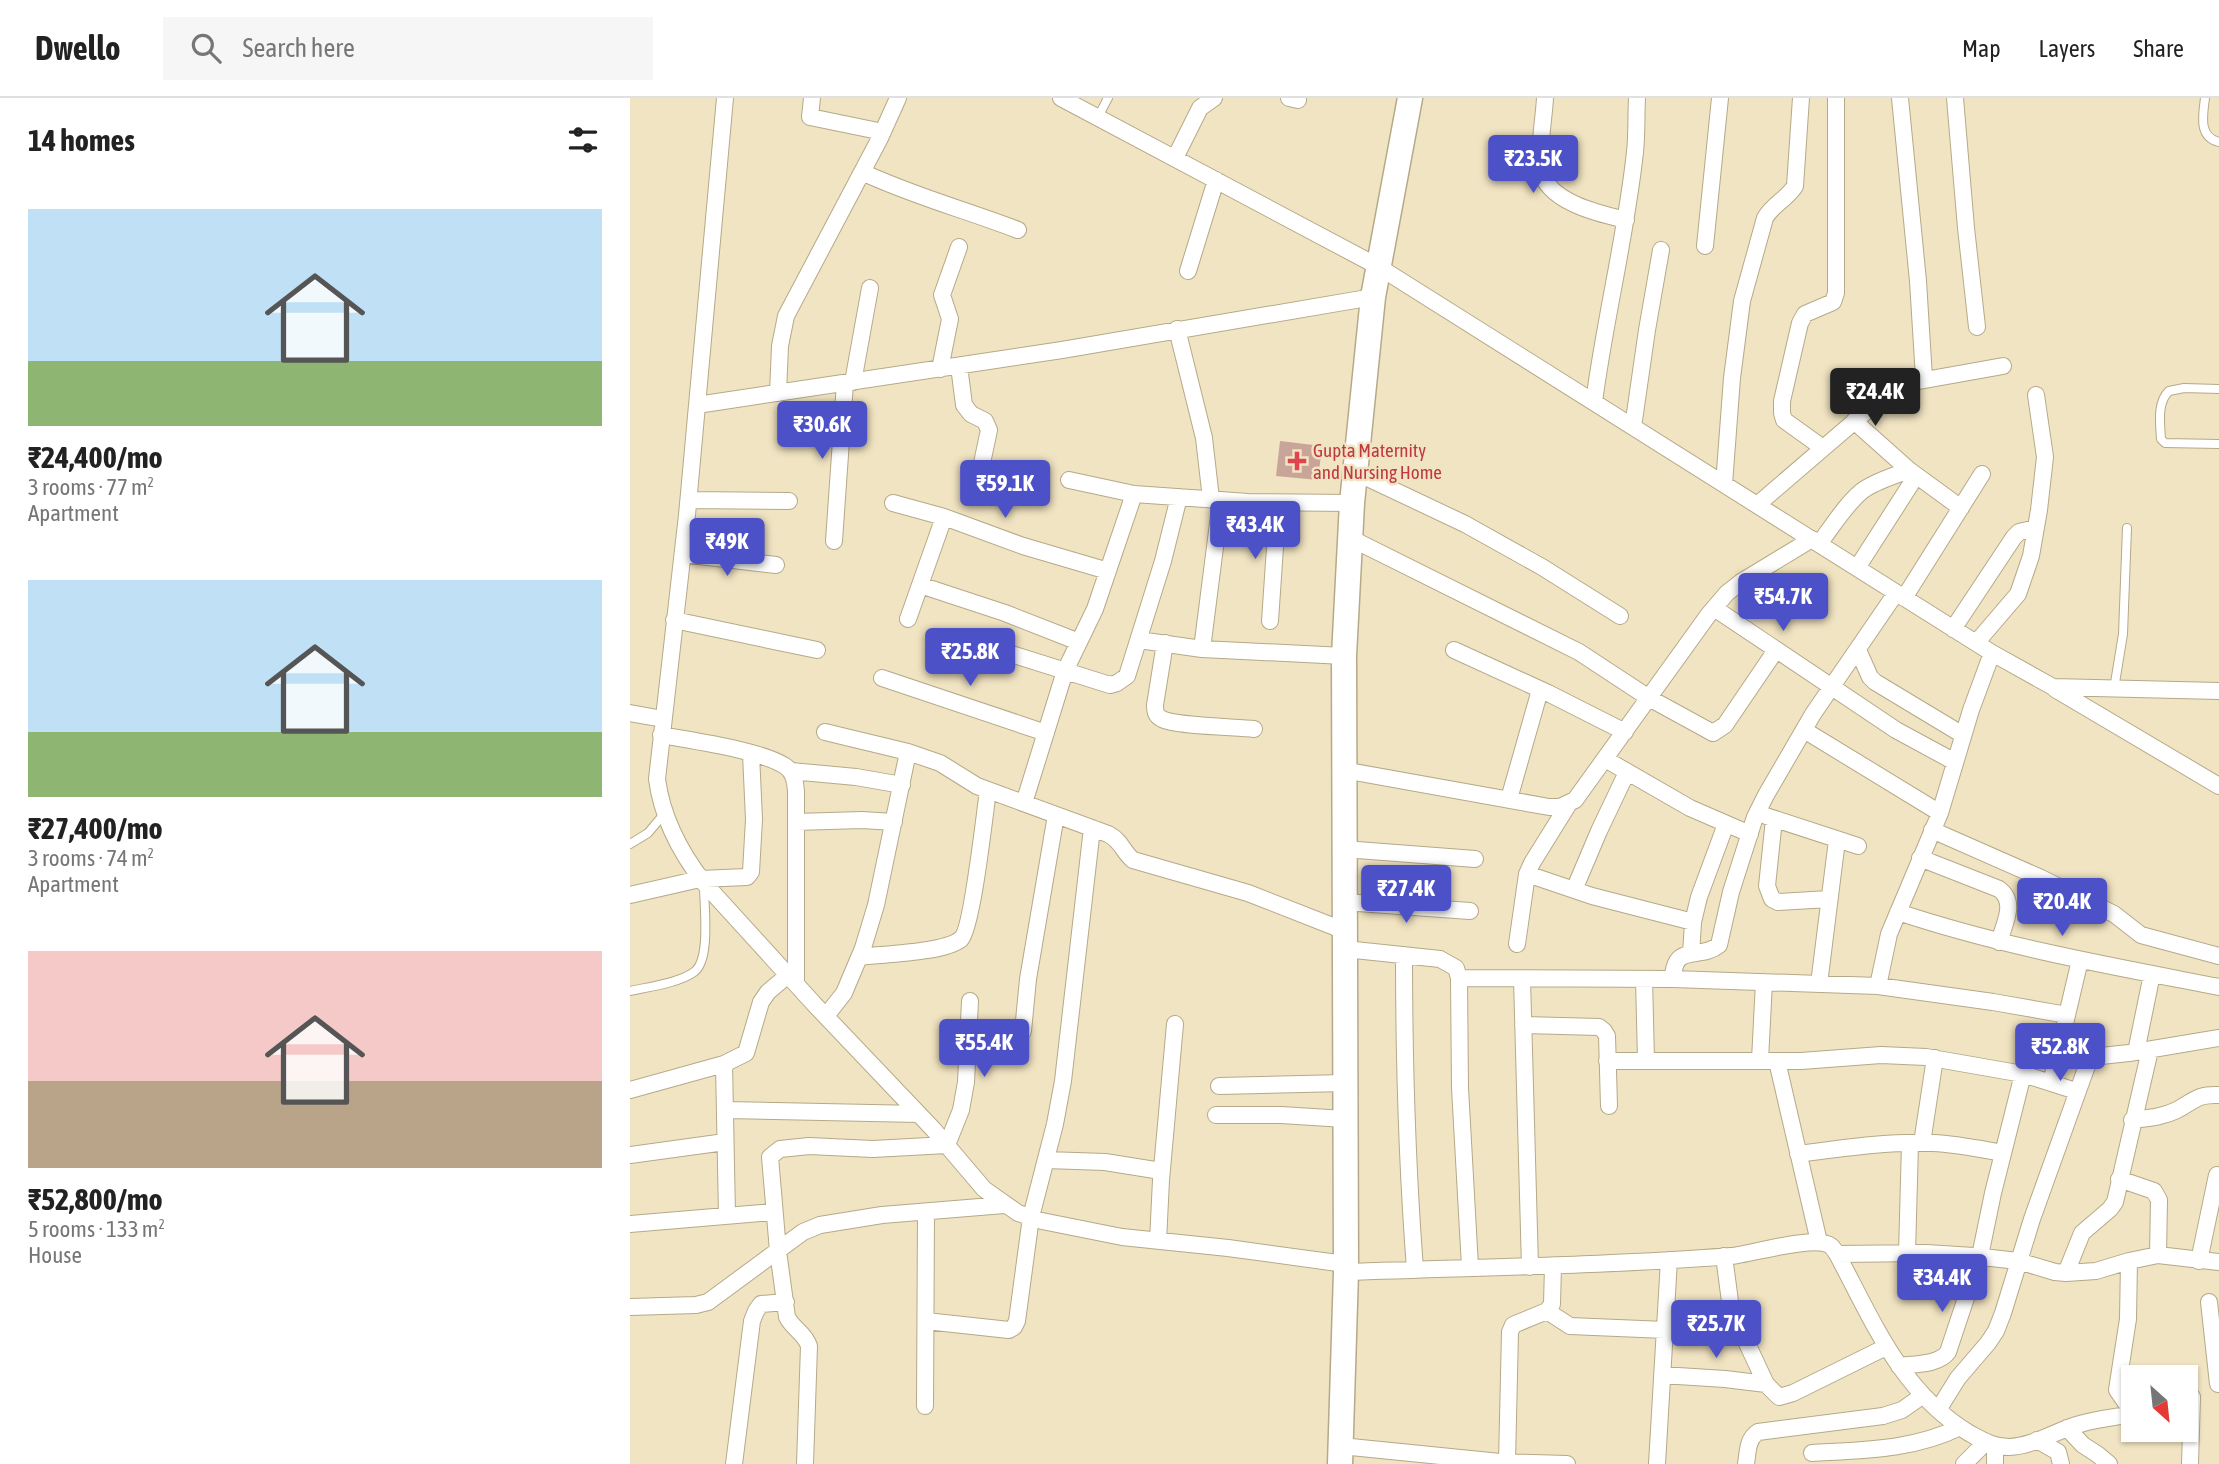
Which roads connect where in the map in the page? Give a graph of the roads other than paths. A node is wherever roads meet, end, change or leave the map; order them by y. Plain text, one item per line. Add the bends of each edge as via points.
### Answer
1 (724, 98) edge
2 (812, 98) edge
3 (898, 98) edge
4 (1061, 98) edge
5 (1108, 98) edge
6 (1214, 98) edge
7 (1410, 98) edge
8 (1545, 98) edge
9 (1637, 98) edge
10 (1720, 98) edge
11 (1801, 98) edge
12 (1836, 98) edge
13 (1900, 98) edge
14 (1955, 98) edge
15 (2205, 98) edge
16 (1098, 117) junction
17 (883, 132) junction
18 (2219, 142) edge
19 (1175, 158) junction
20 (862, 172) junction
21 (1216, 180) junction
22 (1626, 220) junction
23 (1018, 230) dead end
24 (1705, 246) dead end
25 (959, 247) dead end
26 (1661, 250) dead end
27 (1379, 267) junction
28 (1188, 271) dead end
29 (870, 288) dead end
30 (1373, 297) junction
31 (1977, 327) dead end
32 (1177, 329) junction
33 (959, 366) junction
34 (2003, 366) dead end
35 (940, 369) junction
36 (1924, 378) junction
37 (849, 382) junction
38 (2219, 389) edge
39 (778, 393) junction
40 (2036, 395) dead end
41 (1594, 402) junction
42 (698, 405) junction
43 (1854, 421) junction
44 (1633, 427) junction
45 (2219, 444) edge
46 (1823, 447) junction
47 (982, 463) dead end
48 (1355, 472) junction
49 (1913, 473) junction
50 (1982, 474) dead end
51 (1069, 480) dead end
52 (1724, 484) junction
53 (1134, 494) junction
54 (1180, 497) junction
55 (689, 500) junction
56 (1216, 500) junction
57 (789, 501) dead end
58 (893, 503) dead end
59 (1278, 503) junction
60 (1352, 503) junction
61 (1757, 505) junction
62 (1961, 508) junction
63 (944, 517) junction
64 (2036, 528) junction
65 (2127, 528) dead end
66 (1350, 538) junction
67 (834, 541) dead end
68 (1815, 542) junction
69 (682, 554) junction
70 (776, 565) dead end
71 (1857, 568) junction
72 (1108, 570) junction
73 (920, 585) junction
74 (1900, 595) junction
75 (1714, 608) junction
76 (1620, 616) dead end
77 (908, 619) dead end
78 (674, 620) junction
79 (1270, 621) dead end
80 (1954, 629) junction
81 (1139, 640) junction
82 (973, 642) dead end
83 (1079, 642) junction
84 (1165, 643) junction
85 (1976, 643) junction
86 (1202, 649) junction
87 (817, 650) dead end
88 (1454, 650) dead end
89 (1776, 650) junction
90 (1858, 650) junction
91 (1992, 653) junction
92 (1344, 656) junction
93 (1065, 671) junction
94 (882, 678) dead end
95 (1832, 687) junction
96 (2053, 687) junction
97 (2114, 689) junction
98 (1541, 690) junction
99 (2219, 691) edge
100 (1649, 698) junction
101 (630, 713) edge
102 (662, 727) junction
103 (1254, 729) dead end
104 (1804, 730) junction
105 (825, 732) dead end
106 (1625, 732) junction
107 (1046, 733) junction
108 (1963, 735) junction
109 (908, 752) junction
110 (751, 754) junction
111 (1605, 759) junction
112 (1955, 762) junction
113 (1343, 770) junction
114 (791, 771) junction
115 (1627, 772) junction
116 (902, 785) junction
117 (2219, 786) edge
118 (988, 790) junction
119 (1509, 799) junction
120 (1024, 803) junction
121 (1568, 805) junction
122 (1757, 813) junction
123 (1940, 813) junction
124 (664, 814) junction
125 (1056, 815) junction
126 (1774, 818) junction
127 (796, 822) junction
128 (894, 822) junction
129 (1726, 824) junction
130 (1092, 828) junction
131 (1932, 830) junction
132 (1750, 834) junction
133 (1837, 839) junction
134 (630, 844) edge
135 (1858, 846) dead end
136 (1345, 849) junction
137 (1920, 858) junction
138 (1475, 859) dead end
139 (1527, 874) junction
140 (702, 881) junction
141 (1574, 890) junction
142 (630, 895) edge
143 (1829, 899) junction
144 (1344, 902) junction
145 (1470, 911) dead end
146 (1898, 912) junction
147 (1693, 922) junction
148 (1345, 940) junction
149 (1999, 942) junction
150 (1517, 944) dead end
151 (1691, 954) junction
152 (1404, 955) junction
153 (2219, 956) edge
154 (860, 957) junction
155 (2080, 960) junction
156 (2152, 974) junction
157 (1459, 978) junction
158 (1522, 979) junction
159 (1644, 979) junction
160 (1672, 979) junction
161 (792, 980) junction
162 (1764, 982) junction
163 (1819, 984) junction
164 (1878, 986) junction
165 (2219, 987) edge
166 (630, 991) edge
167 (970, 1001) dead end
168 (2067, 1015) junction
169 (825, 1016) junction
170 (1175, 1024) dead end
171 (1523, 1026) junction
172 (1023, 1031) dead end
173 (2219, 1038) edge
174 (2143, 1051) junction
175 (1935, 1058) junction
176 (1646, 1060) junction
177 (1760, 1060) junction
178 (1608, 1061) junction
179 (1777, 1061) junction
180 (724, 1064) junction
181 (2023, 1074) junction
182 (1345, 1083) junction
183 (2051, 1083) junction
184 (1219, 1086) dead end
185 (630, 1090) edge
186 (2076, 1091) junction
187 (2219, 1095) edge
188 (1609, 1105) dead end
189 (726, 1110) junction
190 (919, 1114) junction
191 (1216, 1115) dead end
192 (1345, 1119) junction
193 (2133, 1120) junction
194 (725, 1142) junction
195 (1916, 1143) junction
196 (947, 1145) junction
197 (2003, 1153) junction
198 (1798, 1154) junction
199 (630, 1155) edge
200 (1046, 1160) junction
201 (1161, 1171) junction
202 (2217, 1175) dead end
203 (2119, 1178) junction
204 (1004, 1205) junction
205 (774, 1212) junction
206 (926, 1212) junction
207 (727, 1216) junction
208 (1031, 1217) junction
209 (630, 1224) edge
210 (1158, 1241) junction
211 (1819, 1242) junction
212 (778, 1251) junction
213 (1907, 1253) junction
214 (1837, 1254) junction
215 (2158, 1255) junction
216 (1724, 1256) junction
217 (1980, 1256) junction
218 (1669, 1260) junction
219 (2018, 1261) junction
220 (2129, 1261) junction
221 (2199, 1261) junction
222 (2219, 1262) edge
223 (1553, 1266) junction
224 (1469, 1267) junction
225 (1345, 1268) junction
226 (1530, 1268) junction
227 (1415, 1269) junction
228 (2066, 1273) junction
229 (786, 1302) junction
230 (2209, 1302) dead end
231 (630, 1307) edge
232 (1547, 1311) junction
233 (926, 1321) junction
234 (1665, 1330) junction
235 (1886, 1347) junction
236 (1899, 1366) junction
237 (1662, 1375) junction
238 (1766, 1384) junction
239 (2218, 1384) edge
240 (2198, 1394) edge
241 (1922, 1396) junction
242 (2121, 1398) edge
243 (925, 1406) dead end
244 (1938, 1410) junction
245 (2121, 1415) edge
246 (1812, 1424) junction
247 (1960, 1427) junction
248 (2067, 1428) junction
249 (2036, 1440) junction
250 (2190, 1442) edge
251 (1990, 1444) junction
252 (1341, 1455) edge
253 (1812, 1458) edge
254 (1412, 1459) edge
255 (1475, 1462) edge
256 (1507, 1462) junction
257 (734, 1464) edge
258 (805, 1464) edge
259 (1545, 1464) edge
260 (1567, 1464) edge
261 (1657, 1464) edge
262 (1746, 1464) edge
263 (1964, 1464) edge
264 (1994, 1464) edge
265 (2061, 1464) edge
266 (2109, 1464) edge
267 (2190, 1464) edge

1 - 42 street
2 - 17 street via 810,117
3 - 17 street
4 - 16 street
5 - 16 lane
6 - 19 street via 1200,108
7 - 27 main road
8 - 22 street via 1540,167 1545,181 1575,205
9 - 22 street
10 - 24 street
11 - 52 street via 1795,186 1765,218 1742,302
12 - 46 street via 1836,293 1833,302 1805,314 1800,323 1782,401 1784,420
13 - 36 street
14 - 31 street
15 - 18 lane via 2204,131
16 - 19 street
17 - 20 street
19 - 21 street
20 - 23 street via 903,191
20 - 39 street via 786,316
21 - 27 street
21 - 28 street
22 - 41 street
25 - 35 street via 943,295 950,319
26 - 44 street
27 - 30 main road
27 - 41 street
29 - 37 street
30 - 32 street
30 - 48 main road
32 - 33 street
32 - 56 street
33 - 35 street
33 - 47 street via 964,405 985,421 989,430
34 - 36 street
35 - 37 street
36 - 43 street via 1894,390
37 - 39 street
37 - 67 street
38 - 45 lane via 2184,387 2169,391 2161,402 2161,439 2165,443
39 - 42 street
40 - 64 street via 2045,457
41 - 44 street
42 - 55 street
43 - 46 street
43 - 49 street
44 - 52 street
46 - 61 street
48 - 60 main road
48 - 76 street via 1465,524
49 - 62 street
49 - 68 street via 1862,491
49 - 71 street
50 - 62 street
51 - 53 street
52 - 61 street
53 - 54 street
53 - 72 street
54 - 56 street
54 - 81 street
55 - 57 street
55 - 69 street
56 - 59 street
56 - 86 street
58 - 63 street
59 - 60 street
59 - 79 street
60 - 66 main road
61 - 68 street
62 - 74 street
63 - 72 street
63 - 73 street
64 - 80 street via 2014,537
64 - 85 street via 2018,594
65 - 97 lane via 2123,634
66 - 92 main road
66 - 100 street via 1579,652
68 - 71 street
68 - 75 street via 1741,582
69 - 70 street
69 - 78 street
71 - 74 street
72 - 83 street
73 - 77 street
73 - 83 street
74 - 80 street
74 - 90 street
75 - 89 street
75 - 100 street
78 - 87 street
78 - 102 street
80 - 85 street
81 - 84 street
81 - 93 street via 1127,676 1117,683 1110,685
82 - 93 street
83 - 93 street
84 - 86 street
84 - 103 street via 1155,705 1160,718
85 - 91 street
86 - 92 street
88 - 98 street
89 - 95 street
89 - 100 street via 1725,725 1713,733
90 - 95 street
90 - 108 street via 1875,682
91 - 96 street
91 - 108 street
92 - 113 main road
93 - 107 street
94 - 107 street
95 - 104 street
95 - 112 street
96 - 97 street
96 - 117 street
97 - 99 street
98 - 106 street
98 - 119 street
100 - 106 street
101 - 102 street
102 - 110 street
102 - 124 street via 657,779
104 - 122 street
104 - 123 street
105 - 109 street
106 - 111 street
107 - 120 street
108 - 112 street
109 - 116 street
109 - 118 street via 940,763
110 - 114 street
110 - 140 street via 751,872 747,877
111 - 115 street
111 - 121 street
112 - 123 street
113 - 119 street
113 - 136 main road
114 - 116 street
114 - 127 street
115 - 129 street
115 - 141 street
116 - 128 street
118 - 120 street
118 - 154 street via 964,936 933,948
119 - 121 street via 1549,807
120 - 125 street
121 - 139 street
122 - 126 street
122 - 132 street
123 - 131 street
124 - 134 lane via 648,833
124 - 140 street
125 - 130 street
125 - 172 street
126 - 133 street
126 - 143 street via 1769,894 1778,902
127 - 128 street
127 - 161 street
128 - 154 street
129 - 132 street
129 - 147 street
130 - 148 street via 1117,838 1133,860 1248,893
130 - 200 street via 1063,1081
131 - 137 street
131 - 153 street via 2114,914 2141,935
132 - 151 street via 1719,945
133 - 135 street
133 - 143 street
136 - 138 street
136 - 144 main road
137 - 146 street
137 - 149 street via 2005,893 2009,911
139 - 141 street
139 - 150 street
140 - 142 street
140 - 161 street
140 - 166 lane via 705,944 700,966 684,977
141 - 147 street
143 - 163 street
144 - 145 street
144 - 148 main road
146 - 149 street
146 - 164 street via 1885,946
147 - 151 street
148 - 152 street
148 - 182 main road
149 - 155 street
151 - 160 street via 1676,961
152 - 157 street via 1450,963
152 - 227 street
154 - 169 street via 844,993
155 - 156 street
155 - 168 street
156 - 165 street
156 - 174 street
157 - 158 street
157 - 224 street
158 - 159 street
158 - 171 street
159 - 160 street
159 - 176 street
160 - 162 street
161 - 169 street
161 - 180 street via 768,992 746,1053
162 - 163 street
162 - 177 street
163 - 164 street
164 - 168 street
167 - 196 street via 963,1101
168 - 183 street
169 - 190 street
170 - 201 street
171 - 178 street via 1599,1027 1606,1036
171 - 226 street
173 - 174 street
174 - 186 street via 2092,1059
174 - 193 street
175 - 179 street via 1881,1055
175 - 181 street
175 - 195 street
176 - 177 street
176 - 178 street
177 - 179 street
178 - 188 street
179 - 198 street
180 - 185 street
180 - 189 street
181 - 183 street
181 - 197 street
182 - 184 street
182 - 192 main road
183 - 186 street
186 - 219 street
187 - 193 street via 2206,1094 2177,1110
189 - 190 street
189 - 194 street
190 - 196 street
191 - 192 street
192 - 225 main road
193 - 203 street
194 - 199 street
194 - 207 street
195 - 197 street
195 - 198 street
195 - 213 street
196 - 204 street
196 - 205 street via 779,1149 769,1157
197 - 217 street
198 - 211 street
200 - 201 street via 1105,1162
200 - 208 street
201 - 210 street
202 - 221 street
203 - 215 street via 2157,1195
203 - 228 street via 2115,1202 2082,1233
204 - 206 street
204 - 208 street
205 - 207 street
205 - 212 street
206 - 212 street via 820,1226
206 - 233 street
207 - 209 street
208 - 210 street
208 - 233 street via 1014,1327
210 - 225 street
211 - 214 street via 1830,1245
211 - 216 street
212 - 229 street
212 - 231 street via 708,1302
213 - 214 street
213 - 217 street
214 - 235 street
215 - 220 street
215 - 221 street
216 - 218 street
216 - 238 street via 1731,1310
217 - 219 street
217 - 236 street via 1944,1357
218 - 223 street
218 - 234 street
219 - 228 street
219 - 244 street via 1996,1331
220 - 228 street via 2096,1271
220 - 242 street via 2128,1319 2117,1390
221 - 222 street
223 - 226 street
223 - 232 street via 1552,1304
224 - 226 street
224 - 227 street
225 - 227 street
225 - 252 main road
229 - 257 street via 761,1304 752,1321
229 - 258 street via 791,1325 810,1346
230 - 239 street
232 - 234 street via 1570,1326
232 - 256 street via 1513,1325 1510,1332
233 - 243 street
234 - 237 street
235 - 236 street
235 - 238 street via 1786,1396 1779,1397
236 - 241 street
237 - 238 street
237 - 261 street
239 - 240 street
241 - 244 street
241 - 246 street via 1883,1416
244 - 247 street
245 - 248 street
246 - 253 street
246 - 262 street via 1758,1432 1749,1441
247 - 251 street
247 - 253 street via 1935,1438 1884,1449
248 - 249 street
248 - 266 street
249 - 251 street via 2011,1447
249 - 265 street via 2058,1452
250 - 267 street
251 - 263 street
251 - 264 street
252 - 254 street
254 - 255 street
255 - 256 street
256 - 259 street
259 - 260 street

